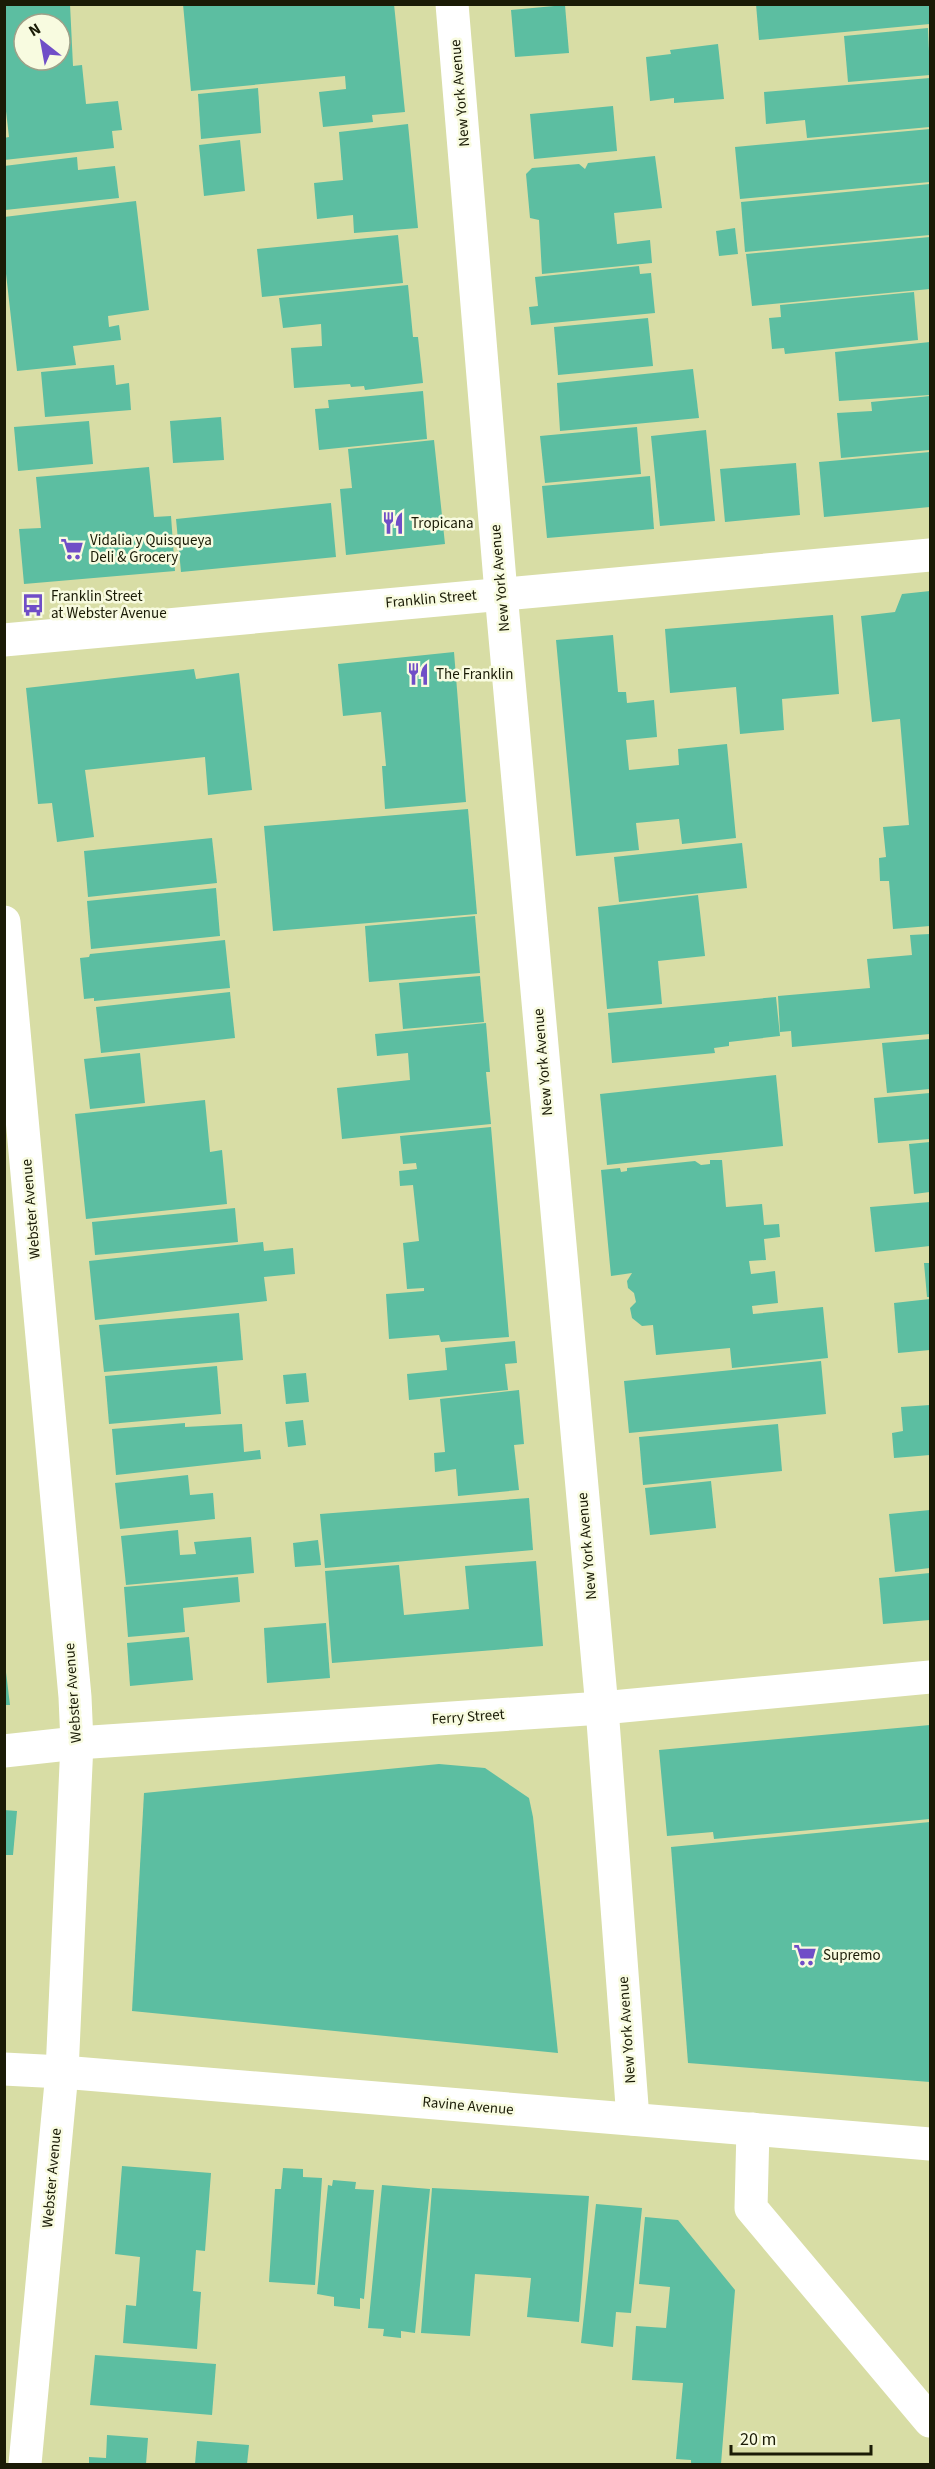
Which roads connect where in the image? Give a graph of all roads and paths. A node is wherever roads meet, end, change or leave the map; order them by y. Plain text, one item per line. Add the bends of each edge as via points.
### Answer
1 (452, 4) edge
2 (930, 555) edge
3 (501, 593) junction
4 (4, 640) edge
5 (4, 922) edge
6 (930, 1677) edge
7 (602, 1708) junction
8 (77, 1743) junction
9 (4, 1751) edge
10 (4, 2069) edge
11 (62, 2072) junction
12 (633, 2119) junction
13 (753, 2129) junction
14 (930, 2144) edge
15 (930, 2421) edge
16 (25, 2464) edge

1 - 3 street, New York Avenue
2 - 3 street, Franklin Street
3 - 4 street, Franklin Street
3 - 7 street, New York Avenue
5 - 8 street, Webster Avenue
6 - 7 street, Ferry Street
7 - 8 street, Ferry Street
7 - 12 street, New York Avenue
8 - 9 street, Ferry Street
8 - 11 street, Webster Avenue
10 - 11 street, Ravine Avenue
11 - 12 street, Ravine Avenue
11 - 16 street, Webster Avenue
12 - 13 street, Ravine Avenue
13 - 14 street, Ravine Avenue
13 - 15 street via 751,2208

